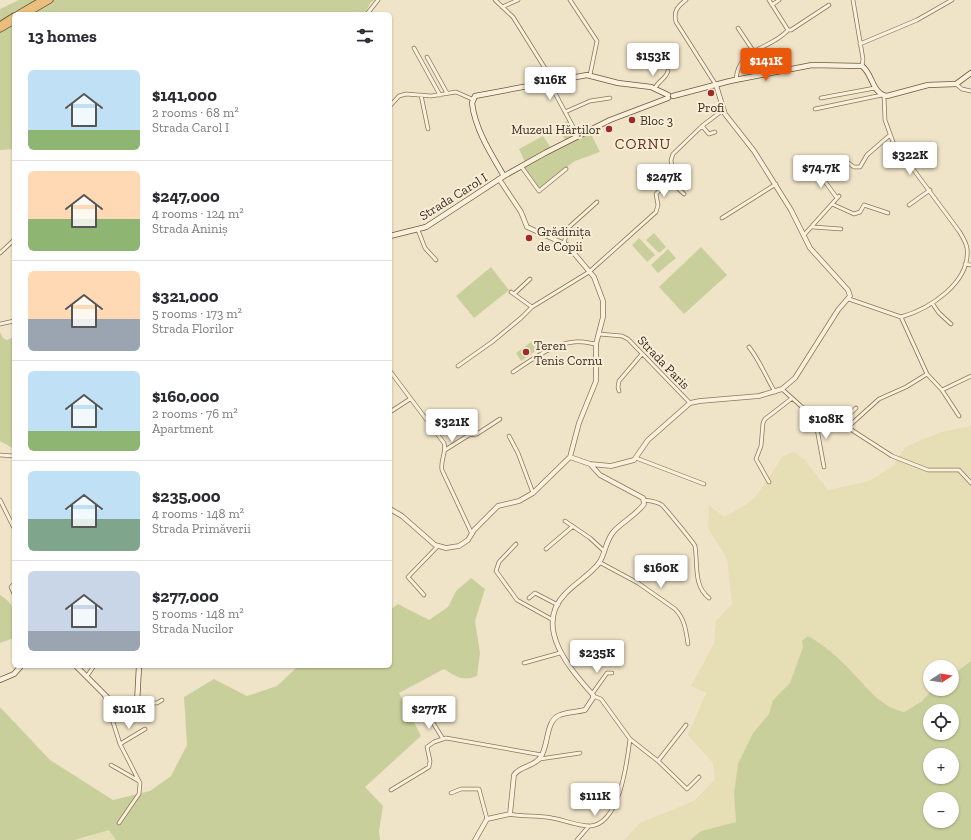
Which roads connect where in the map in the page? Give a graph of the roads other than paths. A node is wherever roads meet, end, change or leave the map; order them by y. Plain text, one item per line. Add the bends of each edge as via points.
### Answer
1 (42, 0) edge
2 (50, 0) edge
3 (378, 0) edge
4 (495, 0) edge
5 (518, 0) edge
6 (570, 0) edge
7 (686, 0) edge
8 (769, 0) edge
9 (779, 0) edge
10 (853, 0) edge
11 (952, 0) edge
12 (772, 5) junction
13 (829, 5) dead end
14 (502, 7) junction
15 (21, 12) edge
16 (29, 12) edge
17 (369, 12) edge
18 (12, 17) edge
19 (12, 22) edge
20 (0, 25) edge
21 (738, 28) dead end
22 (0, 29) edge
23 (788, 30) junction
24 (860, 44) junction
25 (414, 48) dead end
26 (754, 52) junction
27 (427, 58) dead end
28 (862, 66) junction
29 (668, 71) dead end
30 (971, 73) edge
31 (590, 75) junction
32 (736, 80) junction
33 (551, 81) junction
34 (956, 84) junction
35 (716, 85) junction
36 (655, 88) junction
37 (875, 88) junction
38 (971, 91) edge
39 (448, 93) junction
40 (421, 95) junction
41 (440, 95) junction
42 (670, 96) junction
43 (883, 96) junction
44 (610, 98) dead end
45 (821, 98) dead end
46 (472, 99) junction
47 (392, 104) edge
48 (815, 109) dead end
49 (723, 110) junction
50 (565, 112) junction
51 (702, 126) junction
52 (428, 129) dead end
53 (715, 132) dead end
54 (890, 135) junction
55 (578, 136) junction
56 (847, 162) dead end
57 (521, 166) junction
58 (566, 169) dead end
59 (818, 172) dead end
60 (504, 176) junction
61 (499, 179) junction
62 (670, 181) junction
63 (776, 184) junction
64 (930, 190) junction
65 (684, 194) dead end
66 (597, 202) dead end
67 (832, 204) junction
68 (909, 205) dead end
69 (888, 213) dead end
70 (722, 218) dead end
71 (813, 227) junction
72 (841, 229) dead end
73 (418, 230) junction
74 (804, 235) junction
75 (392, 236) edge
76 (12, 242) edge
77 (564, 243) junction
78 (971, 247) edge
79 (967, 248) junction
80 (0, 253) edge
81 (436, 260) dead end
82 (965, 264) junction
83 (971, 265) edge
84 (589, 272) junction
85 (530, 279) dead end
86 (511, 292) dead end
87 (514, 294) junction
88 (849, 299) junction
89 (932, 303) junction
90 (532, 307) junction
91 (901, 317) junction
92 (12, 321) edge
93 (0, 324) edge
94 (951, 324) dead end
95 (599, 334) junction
96 (596, 344) junction
97 (749, 347) dead end
98 (642, 354) junction
99 (458, 366) dead end
100 (513, 372) dead end
101 (392, 374) edge
102 (927, 374) junction
103 (971, 376) edge
104 (782, 389) junction
105 (942, 390) junction
106 (620, 391) dead end
107 (775, 392) junction
108 (410, 399) junction
109 (791, 399) junction
110 (690, 403) junction
111 (856, 408) dead end
112 (392, 411) edge
113 (819, 414) junction
114 (959, 416) dead end
115 (500, 419) dead end
116 (842, 423) junction
117 (848, 427) junction
118 (509, 436) dead end
119 (445, 450) junction
120 (0, 455) edge
121 (12, 456) edge
122 (570, 457) junction
123 (636, 458) junction
124 (590, 464) junction
125 (824, 467) dead end
126 (769, 482) dead end
127 (971, 483) edge
128 (704, 484) dead end
129 (532, 492) junction
130 (0, 500) edge
131 (644, 500) junction
132 (392, 510) edge
133 (565, 521) dead end
134 (12, 524) edge
135 (572, 527) junction
136 (472, 534) junction
137 (516, 544) dead end
138 (438, 546) junction
139 (546, 549) dead end
140 (603, 550) junction
141 (599, 562) junction
142 (424, 595) dead end
143 (529, 598) dead end
144 (709, 598) dead end
145 (558, 605) junction
146 (553, 620) junction
147 (688, 644) dead end
148 (560, 653) junction
149 (524, 663) dead end
150 (19, 668) edge
151 (78, 668) edge
152 (93, 668) edge
153 (139, 668) edge
154 (612, 673) dead end
155 (87, 676) junction
156 (0, 680) edge
157 (103, 693) junction
158 (593, 695) junction
159 (162, 700) dead end
160 (137, 703) junction
161 (427, 713) dead end
162 (686, 725) dead end
163 (145, 729) dead end
164 (443, 739) junction
165 (630, 739) junction
166 (120, 744) junction
167 (580, 753) dead end
168 (541, 757) junction
169 (658, 761) junction
170 (111, 765) dead end
171 (699, 777) dead end
172 (140, 781) junction
173 (391, 790) dead end
174 (451, 793) dead end
175 (509, 814) junction
176 (487, 819) junction
177 (119, 823) dead end
178 (589, 826) junction
179 (475, 840) edge
180 (577, 840) edge

1 - 15 highway
2 - 16 highway
3 - 17 street
4 - 14 street
5 - 14 street
6 - 31 street via 597,41
7 - 35 street via 676,10 676,22
8 - 12 street
9 - 12 street
10 - 24 street
11 - 24 street via 918,20
12 - 23 street
13 - 23 street
14 - 33 street via 513,17
18 - 20 highway
19 - 22 highway
21 - 26 street
23 - 26 street
24 - 28 street
25 - 41 street
26 - 32 street via 739,66
27 - 39 street
28 - 32 main road via 812,65
28 - 37 main road via 867,70
29 - 36 street
30 - 34 main road
31 - 33 main road
31 - 36 main road via 613,82
32 - 35 main road
33 - 46 main road via 478,95
33 - 50 street
34 - 38 street
34 - 43 main road via 928,85 894,96
35 - 42 main road
35 - 49 street
36 - 42 main road
37 - 43 main road
37 - 45 street
39 - 41 street
39 - 46 street via 456,92
40 - 41 street
40 - 47 street via 403,94
40 - 52 street
42 - 55 main road
43 - 48 street
43 - 54 street
44 - 50 street via 590,101
46 - 60 main road, Strada Carol I via 482,135
49 - 51 street
49 - 63 street
50 - 55 street
51 - 53 street via 709,134
51 - 62 street via 673,154 673,177
54 - 56 street via 857,168
54 - 64 street
55 - 57 main road
57 - 58 street via 539,191
57 - 60 main road
59 - 67 street via 838,197
60 - 61 main road, Strada Carol I
61 - 73 main road, Strada Carol I
61 - 77 street via 521,212 528,229
62 - 65 street
62 - 84 street via 656,194 656,212
63 - 70 street
63 - 74 street
64 - 68 street
64 - 79 street via 959,231
66 - 77 street via 568,228
67 - 69 street via 854,214 860,212 864,205
67 - 71 street
71 - 72 street
71 - 74 street
73 - 75 main road, Strada Carol I
73 - 81 street via 425,248
74 - 88 street via 816,255 848,290
76 - 80 street
77 - 84 street
78 - 79 street
79 - 82 street
82 - 83 street
82 - 89 street via 950,289
84 - 90 street
84 - 95 street via 597,283 603,301
85 - 87 street
86 - 87 street
87 - 90 street
88 - 91 street
88 - 104 street via 838,310 795,378
89 - 91 street
89 - 94 street
90 - 99 street via 492,342
91 - 102 street
92 - 93 street
95 - 96 street
95 - 98 street, Strada Paris via 624,337
96 - 100 street via 565,344
96 - 122 street via 596,381 579,423
97 - 107 street via 758,358
98 - 106 street via 619,381
98 - 110 street, Strada Paris
101 - 108 street
102 - 105 street
102 - 117 street via 879,399
103 - 105 street
104 - 107 street
104 - 109 street
105 - 114 street
107 - 110 street
108 - 112 street
108 - 119 street via 442,439
109 - 113 street
109 - 126 street via 767,416 762,423 761,446 756,459
110 - 123 street via 648,440
111 - 116 street
113 - 116 street
113 - 125 street via 817,429
115 - 119 street
116 - 117 street
117 - 127 street via 892,456 928,470 959,470
118 - 129 street
119 - 136 street via 441,462 442,470
120 - 121 street
122 - 124 street
122 - 129 street
123 - 124 street via 611,466
123 - 128 street
124 - 131 street via 600,475
129 - 136 street via 519,500 498,506
130 - 134 street
131 - 140 street via 642,507 614,532
131 - 144 street via 662,506 694,542 697,577 703,592
132 - 138 street
133 - 135 street
135 - 139 street
135 - 140 street
136 - 138 street via 459,546
137 - 146 street via 499,562 496,571 517,600
138 - 142 street via 408,577
140 - 141 street
141 - 145 street via 565,594
141 - 147 street via 638,583 676,609 684,622
143 - 145 street via 535,593
145 - 146 street
146 - 148 street
148 - 149 street
148 - 158 street
150 - 156 main road via 14,674
151 - 155 main road
152 - 155 street
153 - 160 main road
154 - 158 street via 607,673
155 - 157 main road
157 - 160 main road via 123,710 131,709
157 - 166 street
158 - 165 street via 601,700
158 - 168 street via 585,710 562,714 556,718 551,724
159 - 160 street via 157,703
161 - 164 street
162 - 169 street
163 - 166 street
164 - 168 street
164 - 173 street via 427,747 429,767
165 - 169 street
165 - 178 street via 623,779 614,808 602,821
166 - 172 street
167 - 168 street
168 - 175 street via 514,775
169 - 171 street via 687,788
170 - 172 street
172 - 177 street via 139,794
174 - 176 street via 462,789 479,789
175 - 176 street
175 - 178 street via 545,817
176 - 179 street
178 - 180 street

